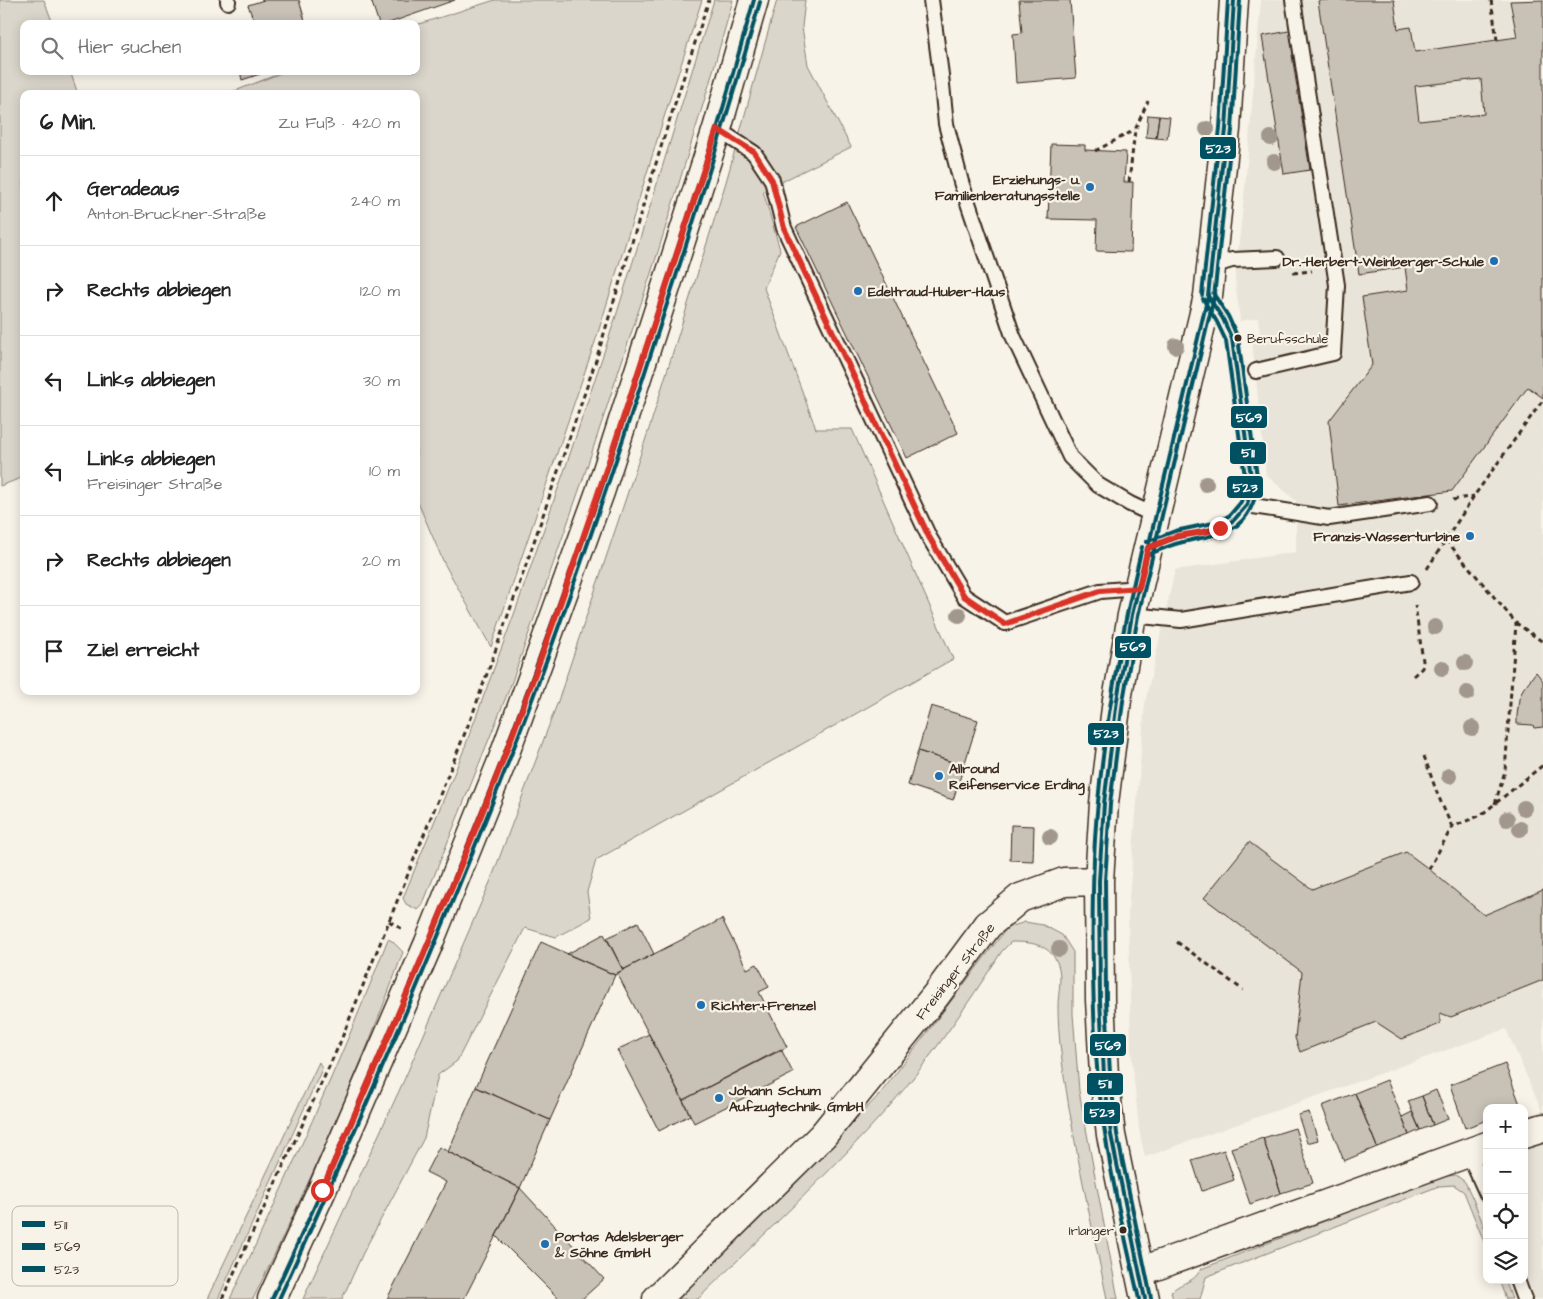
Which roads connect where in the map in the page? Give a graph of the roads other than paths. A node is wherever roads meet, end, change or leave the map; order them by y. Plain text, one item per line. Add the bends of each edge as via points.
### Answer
1 (754, 0) edge
2 (931, 0) edge
3 (1234, 0) edge
4 (1293, 0) edge
5 (717, 129) junction
6 (1276, 258) dead end
7 (1212, 266) junction
8 (1208, 296) junction
9 (1256, 371) dead end
10 (1430, 503) dead end
11 (1247, 505) junction
12 (1156, 516) junction
13 (1148, 548) junction
14 (1411, 582) road end
15 (1139, 588) junction
16 (1132, 615) junction
17 (1099, 881) junction
18 (1543, 1128) edge
19 (1528, 1133) edge
20 (1477, 1149) edge
21 (1483, 1176) edge
22 (1139, 1272) junction
23 (1518, 1284) edge
24 (272, 1299) edge
25 (658, 1299) edge
26 (1146, 1299) edge
27 (1524, 1299) edge

1 - 5 street
2 - 12 lane via 946,124 961,182 1014,336 1070,456 1098,485
3 - 7 street via 1226,129
4 - 9 lane via 1335,268 1333,354
5 - 15 lane via 754,152 772,180 784,228 929,537 964,596 1005,624 1100,591
5 - 24 street via 600,492 501,764 428,945
6 - 7 lane via 1232,260
7 - 8 street
8 - 11 lane via 1232,339 1252,484
8 - 12 street
10 - 11 lane via 1329,518
11 - 13 lane via 1234,520 1220,528 1177,536
12 - 13 street
13 - 15 street
14 - 16 lane via 1180,620
15 - 16 street
16 - 17 street via 1104,803
17 - 22 street via 1104,1075 1111,1136
17 - 25 street, Freisinger Straße via 1064,882 1020,898 988,925 823,1135
18 - 19 street
20 - 21 lane
20 - 22 street
22 - 26 street
23 - 27 lane

